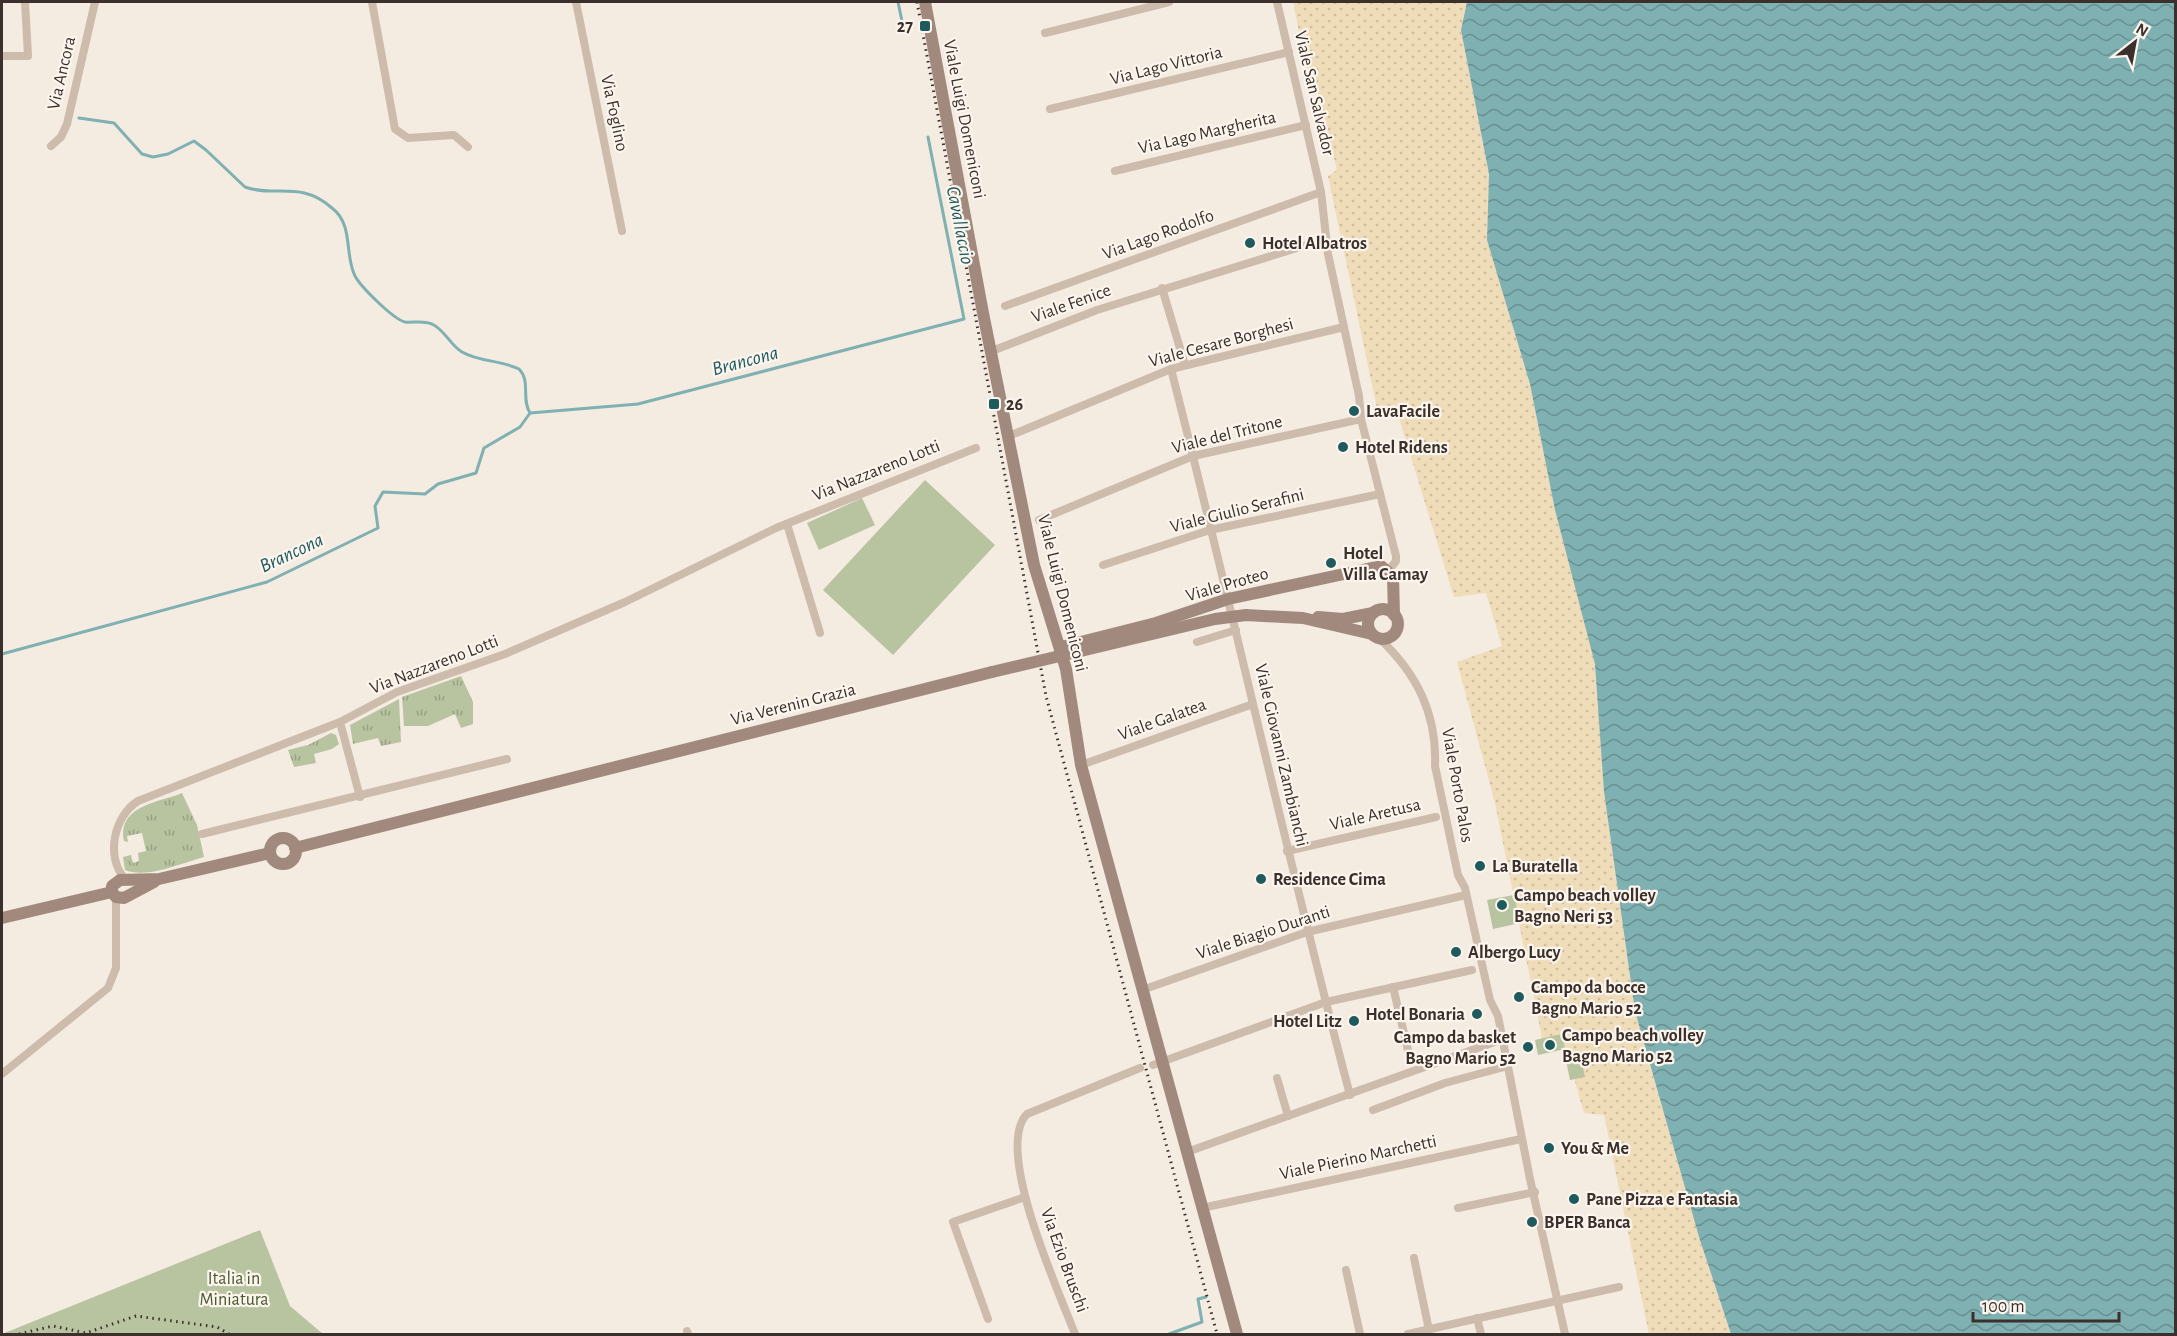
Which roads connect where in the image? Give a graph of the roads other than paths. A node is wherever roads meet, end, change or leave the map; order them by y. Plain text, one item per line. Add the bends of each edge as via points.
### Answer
1 (25, 2) edge
2 (95, 2) edge
3 (372, 2) edge
4 (576, 2) edge
5 (925, 2) edge
6 (1169, 2) edge
7 (1277, 2) edge
8 (1045, 33) dead end
9 (1289, 52) junction
10 (2, 56) edge
11 (1050, 110) dead end
12 (1306, 125) junction
13 (51, 146) dead end
14 (468, 147) dead end
15 (1115, 171) dead end
16 (1321, 192) junction
17 (622, 231) dead end
18 (1313, 243) dead end
19 (1162, 288) junction
20 (1005, 306) dead end
21 (1344, 327) junction
22 (992, 351) junction
23 (1185, 365) junction
24 (1171, 369) junction
25 (1361, 419) junction
26 (1009, 436) junction
27 (976, 448) dead end
28 (1193, 456) junction
29 (1380, 494) junction
30 (1039, 520) dead end
31 (787, 524) junction
32 (1210, 530) junction
33 (1103, 565) dead end
34 (1389, 570) junction
35 (1394, 584) junction
36 (1228, 599) junction
37 (1375, 612) junction
38 (1394, 615) junction
39 (1302, 618) junction
40 (1236, 630) junction
41 (820, 633) dead end
42 (1376, 637) junction
43 (1197, 642) dead end
44 (1061, 647) junction
45 (1253, 704) junction
46 (340, 722) junction
47 (507, 759) dead end
48 (1081, 765) junction
49 (360, 797) junction
50 (1436, 817) dead end
51 (202, 834) dead end
52 (295, 848) junction
53 (1287, 851) junction
54 (270, 853) junction
55 (115, 857) junction
56 (125, 879) junction
57 (159, 879) junction
58 (113, 892) junction
59 (1467, 895) junction
60 (2, 918) edge
61 (1307, 932) junction
62 (1472, 970) dead end
63 (1393, 987) junction
64 (1142, 990) junction
65 (1326, 1002) junction
66 (1503, 1039) junction
67 (1408, 1050) dead end
68 (1159, 1063) junction
69 (1508, 1066) junction
70 (1140, 1068) dead end
71 (2, 1074) edge
72 (1277, 1078) dead end
73 (1350, 1095) junction
74 (1373, 1110) dead end
75 (1288, 1116) junction
76 (1521, 1139) junction
77 (1187, 1152) junction
78 (1535, 1192) junction
79 (1025, 1197) junction
80 (1202, 1208) junction
81 (1458, 1208) dead end
82 (1414, 1258) dead end
83 (1346, 1270) dead end
84 (1619, 1287) dead end
85 (1558, 1300) junction
86 (1477, 1318) junction
87 (988, 1319) dead end
88 (1427, 1332) edge
89 (1075, 1335) edge
90 (1237, 1335) edge
91 (1360, 1335) edge
92 (1408, 1335) edge
93 (1481, 1335) edge
94 (1565, 1335) edge

1 - 10 street via 28,56
2 - 13 street, Via Ancora via 67,124
3 - 14 street via 395,129 408,138 454,135
4 - 17 street, Via Foglino
5 - 22 street, Viale Luigi Domeniconi
6 - 8 street
7 - 9 street, Viale San Salvador
9 - 11 street, Via Lago Vittoria
9 - 12 street, Viale San Salvador
12 - 15 street, Via Lago Margherita
12 - 16 street, Viale San Salvador
16 - 20 street, Via Lago Rodolfo
16 - 21 street via 1328,254
18 - 19 street, Viale Fenice
19 - 22 street, Viale Fenice
19 - 23 street
21 - 23 street, Viale Cesare Borghesi
21 - 25 street
22 - 26 street, Viale Luigi Domeniconi
23 - 24 street, Viale Cesare Borghesi
24 - 26 street, Viale Cesare Borghesi
24 - 28 street, Viale Giovanni Zambianchi
25 - 28 street, Viale del Tritone
25 - 29 street
26 - 44 street, Viale Luigi Domeniconi via 1034,565
27 - 31 street, Via Nazzareno Lotti
28 - 30 street, Viale del Tritone
28 - 32 street, Viale Giovanni Zambianchi
29 - 32 street, Viale Giulio Serafini
29 - 34 street via 1396,556
31 - 41 street
31 - 46 street, Via Nazzareno Lotti via 625,602 505,654 397,692
32 - 33 street, Viale Giulio Serafini
32 - 36 street, Viale Giovanni Zambianchi
34 - 35 street
34 - 36 street, Viale Proteo via 1381,566
35 - 37 street
35 - 38 street
36 - 40 street, Viale Giovanni Zambianchi
36 - 44 street, Viale Proteo via 1156,623
37 - 38 street via 1386,610
37 - 39 street, Via Verenin Grazia via 1343,619
37 - 42 street via 1368,626
38 - 42 street via 1398,623 1396,632 1389,638
39 - 42 street, Via Verenin Grazia
39 - 52 street, Via Verenin Grazia, bridge via 1246,615 1215,619
40 - 43 street
40 - 45 street, Viale Giovanni Zambianchi
42 - 59 street, Viale Porto Palos via 1412,672 1423,693 1458,875
44 - 48 street, Viale Luigi Domeniconi
45 - 48 street, Viale Galatea
45 - 53 street, Viale Giovanni Zambianchi
46 - 49 street
46 - 55 street, Via Nazzareno Lotti via 138,801 118,823
47 - 49 street
48 - 64 street, Viale Luigi Domeniconi
49 - 51 street
50 - 53 street, Viale Aretusa
52 - 54 street, Via Verenin Grazia via 291,841 280,839
52 - 54 street, Via Verenin Grazia via 294,858 285,864 275,861
53 - 61 street, Viale Giovanni Zambianchi
54 - 57 street, Via Verenin Grazia
55 - 56 street, Via Nazzareno Lotti
55 - 58 street
56 - 57 street, Via Verenin Grazia
56 - 58 street, Via Verenin Grazia
57 - 58 street, Via Verenin Grazia via 124,898
58 - 60 street, Via Verenin Grazia
58 - 71 street via 116,968 108,988
59 - 61 street, Viale Biagio Duranti
59 - 66 street, Viale Porto Palos via 1490,1000
61 - 64 street, Viale Biagio Duranti
61 - 65 street, Viale Giovanni Zambianchi
62 - 63 street
63 - 65 street
63 - 67 street
64 - 68 street, Viale Luigi Domeniconi
65 - 68 street
65 - 73 street, Viale Giovanni Zambianchi
66 - 69 street, Viale Porto Palos
66 - 73 street
68 - 77 street, Viale Luigi Domeniconi
69 - 74 street via 1445,1083
69 - 76 street, Viale Porto Palos
70 - 79 street, Via Ezio Bruschi via 1022,1119 1018,1164
72 - 75 street
73 - 75 street
75 - 77 street
76 - 78 street, Viale Porto Palos
76 - 80 street, Viale Pierino Marchetti
77 - 80 street, Viale Luigi Domeniconi
78 - 81 street
78 - 85 street, Viale Porto Palos
79 - 87 street, Via Ezio Bruschi via 953,1222
79 - 89 street, Via Ezio Bruschi
80 - 90 street, Viale Luigi Domeniconi
82 - 88 street
83 - 91 street
84 - 85 street
85 - 86 street
85 - 94 street, Viale Porto Palos
86 - 88 street
86 - 93 street
88 - 92 street

